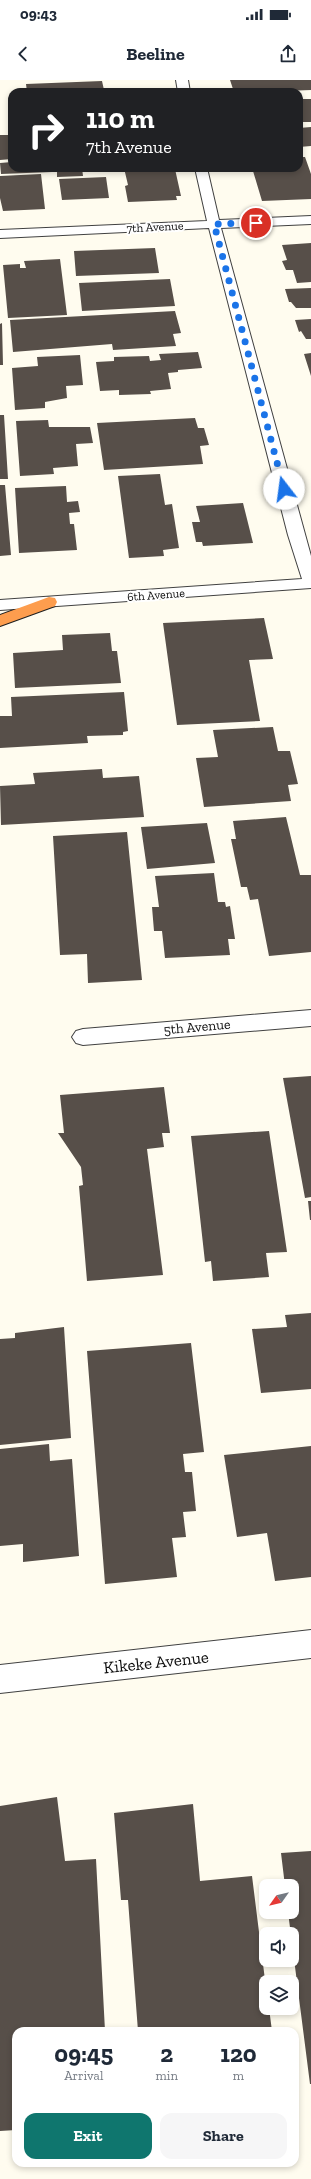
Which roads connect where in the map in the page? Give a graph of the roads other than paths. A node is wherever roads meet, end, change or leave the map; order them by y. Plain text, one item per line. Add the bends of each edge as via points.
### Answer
1 (202, 172) edge
2 (311, 220) edge
3 (214, 224) junction
4 (0, 234) edge
5 (311, 582) edge
6 (49, 602) junction
7 (0, 605) edge
8 (0, 621) edge
9 (311, 1018) edge
10 (83, 1037) dead end
11 (311, 1644) edge
12 (0, 1679) edge

1 - 3 street
2 - 3 street, 7th Avenue
3 - 4 street, 7th Avenue
3 - 5 street via 296,535
5 - 6 street, 6th Avenue
6 - 7 street, 6th Avenue
6 - 8 highway
9 - 10 street, 5th Avenue
11 - 12 street, Kikeke Avenue

